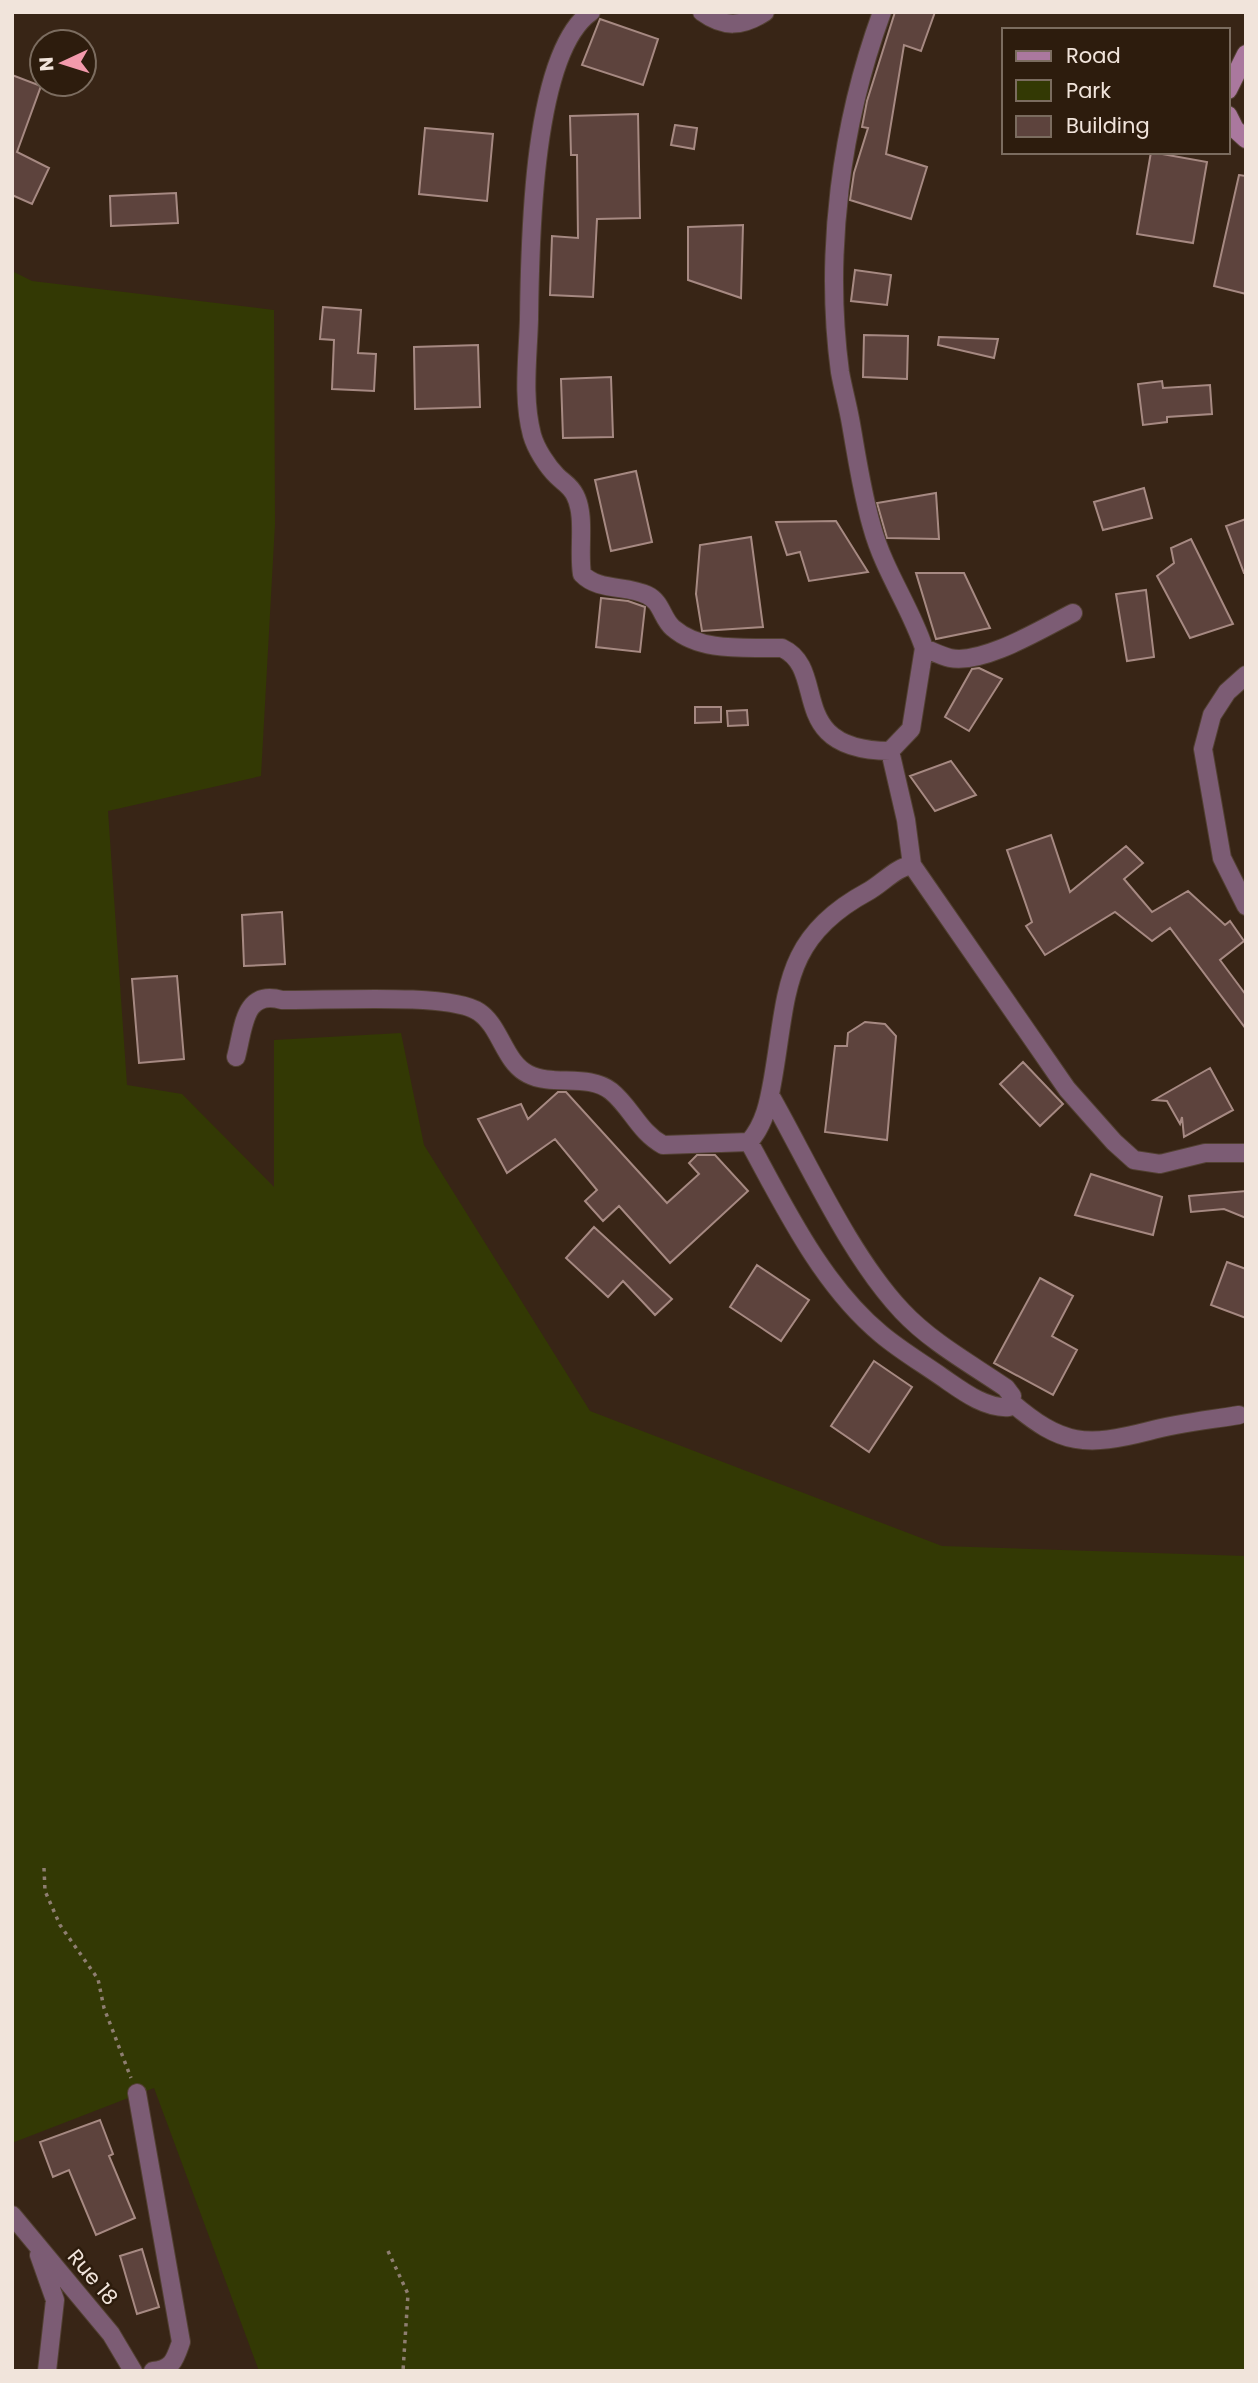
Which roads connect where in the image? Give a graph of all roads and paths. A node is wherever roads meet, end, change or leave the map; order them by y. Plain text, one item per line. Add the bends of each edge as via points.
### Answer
1 (591, 12) edge
2 (702, 12) edge
3 (765, 12) edge
4 (883, 12) edge
5 (1246, 54) edge
6 (1230, 86) edge
7 (1230, 119) edge
8 (1246, 139) edge
9 (1073, 613) dead end
10 (924, 648) junction
11 (1246, 675) edge
12 (890, 751) junction
13 (912, 865) junction
14 (1246, 906) edge
15 (236, 1057) dead end
16 (770, 1095) junction
17 (749, 1142) junction
18 (1246, 1153) edge
19 (1011, 1402) junction
20 (1239, 1415) dead end
21 (44, 1868) dead end
22 (137, 2093) joint
23 (12, 2215) edge
24 (35, 2242) junction
25 (388, 2251) dead end
26 (142, 2370) edge
27 (47, 2371) edge
28 (403, 2371) edge

1 - 12 street via 555,69 540,140 531,206 526,397 533,437 550,468 576,497 582,573 590,582 648,596 663,610 670,627 697,644 782,648 794,654 802,664 821,725 862,751
2 - 3 street via 716,23 735,25
4 - 10 street via 866,62 838,203 836,317 840,372 872,528 890,580 915,622
5 - 6 main road
7 - 8 main road
9 - 10 street via 1002,648 975,656 952,659
10 - 12 street via 911,729
11 - 14 street via 1212,715 1203,749 1222,858
12 - 13 street
13 - 16 street via 902,866 884,883 840,906 810,935 793,969
13 - 18 street via 1067,1089 1134,1160 1160,1164 1205,1153
15 - 17 street via 247,1015 257,999 267,996 464,1005 480,1013 525,1073 610,1090 638,1125 663,1145
16 - 17 street via 760,1128
16 - 19 street via 880,1284 920,1329 1006,1388
17 - 19 street via 828,1274 880,1333 977,1399 1001,1408
19 - 20 street via 1035,1423 1089,1442
21 - 22 path via 45,1891 60,1925 99,1979 104,2008
22 - 26 street via 181,2342 168,2368
23 - 24 street, Rue 18
24 - 26 street, Rue 18
24 - 27 street via 55,2301
25 - 28 path via 408,2294

